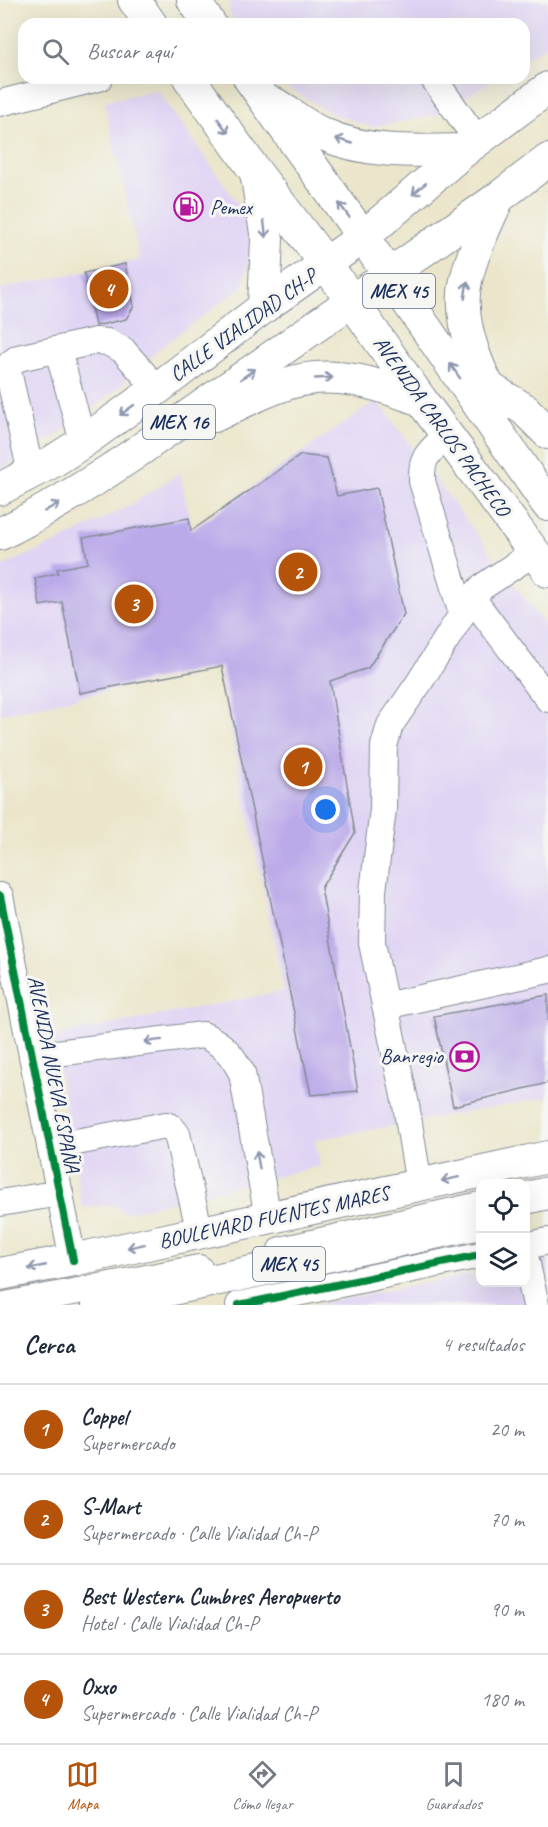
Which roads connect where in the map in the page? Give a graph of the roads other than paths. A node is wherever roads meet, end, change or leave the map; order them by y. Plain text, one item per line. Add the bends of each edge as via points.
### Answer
1 (134, 0) edge
2 (193, 0) edge
3 (147, 18) edge
4 (206, 18) edge
5 (75, 84) edge
6 (193, 84) edge
7 (436, 84) edge
8 (255, 86) edge
9 (548, 88) edge
10 (0, 103) edge
11 (471, 145) junction
12 (548, 160) edge
13 (255, 171) junction
14 (498, 198) junction
15 (363, 237) junction
16 (326, 264) junction
17 (388, 274) junction
18 (352, 301) junction
19 (264, 307) junction
20 (58, 350) junction
21 (488, 387) junction
22 (157, 388) junction
23 (422, 400) junction
24 (548, 433) edge
25 (447, 435) junction
26 (83, 442) junction
27 (134, 454) junction
28 (548, 472) edge
29 (32, 473) junction
30 (0, 489) edge
31 (548, 505) edge
32 (0, 534) edge
33 (541, 561) edge
34 (467, 606) junction
35 (548, 699) edge
36 (0, 896) edge
37 (548, 970) edge
38 (385, 1006) junction
39 (32, 1056) junction
40 (50, 1147) junction
41 (548, 1157) edge
42 (419, 1185) junction
43 (548, 1192) edge
44 (60, 1193) junction
45 (530, 1196) edge
46 (0, 1203) edge
47 (476, 1206) edge
48 (548, 1209) edge
49 (476, 1212) edge
50 (530, 1213) edge
51 (268, 1218) junction
52 (476, 1224) edge
53 (200, 1233) junction
54 (392, 1241) junction
55 (548, 1241) edge
56 (530, 1245) edge
57 (476, 1256) edge
58 (73, 1260) junction
59 (0, 1274) edge
60 (530, 1280) edge
61 (92, 1300) edge
62 (5, 1305) edge
63 (238, 1305) edge
64 (536, 1305) edge

1 - 3 main road
2 - 4 main road
5 - 10 street
6 -> 13 main road, AVENIDA CARLOS PACHECO / MEX 45
7 - 11 street
11 -> 8 main road via 399,150 349,143 322,134
15 -> 8 main road, AVENIDA CARLOS PACHECO / MEX 45
9 - 11 main road, CALLE VIALIDAD CH-P
11 -> 15 main road, CALLE VIALIDAD CH-P
12 - 14 main road, CALLE VIALIDAD CH-P
13 - 16 main road, AVENIDA CARLOS PACHECO / MEX 45
13 -> 19 main road via 267,239
14 - 17 main road, CALLE VIALIDAD CH-P
21 -> 14 main road via 473,351 464,292
15 - 16 main road, CALLE VIALIDAD CH-P / MEX 16
15 - 17 main road, AVENIDA CARLOS PACHECO / MEX 45
16 - 18 main road, AVENIDA CARLOS PACHECO / MEX 45
16 - 19 main road, CALLE VIALIDAD CH-P / MEX 16
17 - 18 main road, CALLE VIALIDAD CH-P / MEX 16
31 -> 17 main road, AVENIDA CARLOS PACHECO / MEX 45
18 - 23 main road, AVENIDA CARLOS PACHECO / MEX 45
27 -> 18 main road, CALLE VIALIDAD CH-P / MEX 16
19 - 22 main road, CALLE VIALIDAD CH-P / MEX 16
20 - 22 street via 96,341 117,346
20 - 26 street
20 - 29 street via 18,358 8,371
21 - 24 main road via 524,409
21 - 28 main road
22 -> 26 main road, CALLE VIALIDAD CH-P / MEX 16
23 - 25 main road, AVENIDA CARLOS PACHECO / MEX 45
27 -> 23 main road via 244,401 288,383 319,377 373,383
25 - 33 main road, AVENIDA CARLOS PACHECO / MEX 45
25 - 34 street via 426,456 422,481
26 - 29 main road, CALLE VIALIDAD CH-P / MEX 16
32 -> 27 main road, CALLE VIALIDAD CH-P / MEX 16 via 78,492
29 - 30 main road, CALLE VIALIDAD CH-P / MEX 16
33 - 34 street via 482,587
34 - 35 street
34 - 38 street via 390,725 384,746 372,943
36 - 39 street, AVENIDA NUEVA ESPAÑA
37 - 38 street
38 - 42 street
39 - 40 street, AVENIDA NUEVA ESPAÑA
51 -> 39 street via 242,1073 218,1042 202,1035
40 - 44 street, AVENIDA NUEVA ESPAÑA
40 - 53 street via 171,1127 177,1134
41 -> 42 main road, BOULEVARD FUENTES MARES
42 - 51 main road, BOULEVARD FUENTES MARES
43 - 45 main road
44 - 46 street
44 - 58 street, AVENIDA NUEVA ESPAÑA
47 - 61 street via 200,1268
48 - 50 main road
49 - 54 main road
51 - 53 main road, BOULEVARD FUENTES MARES
52 - 54 main road, MEX 45
53 -> 58 main road, BOULEVARD FUENTES MARES
54 - 61 main road, MEX 45
55 - 56 street
57 - 63 street
58 -> 59 main road, BOULEVARD FUENTES MARES
58 - 61 main road, AVENIDA NUEVA ESPAÑA
60 - 64 street
61 - 62 street

